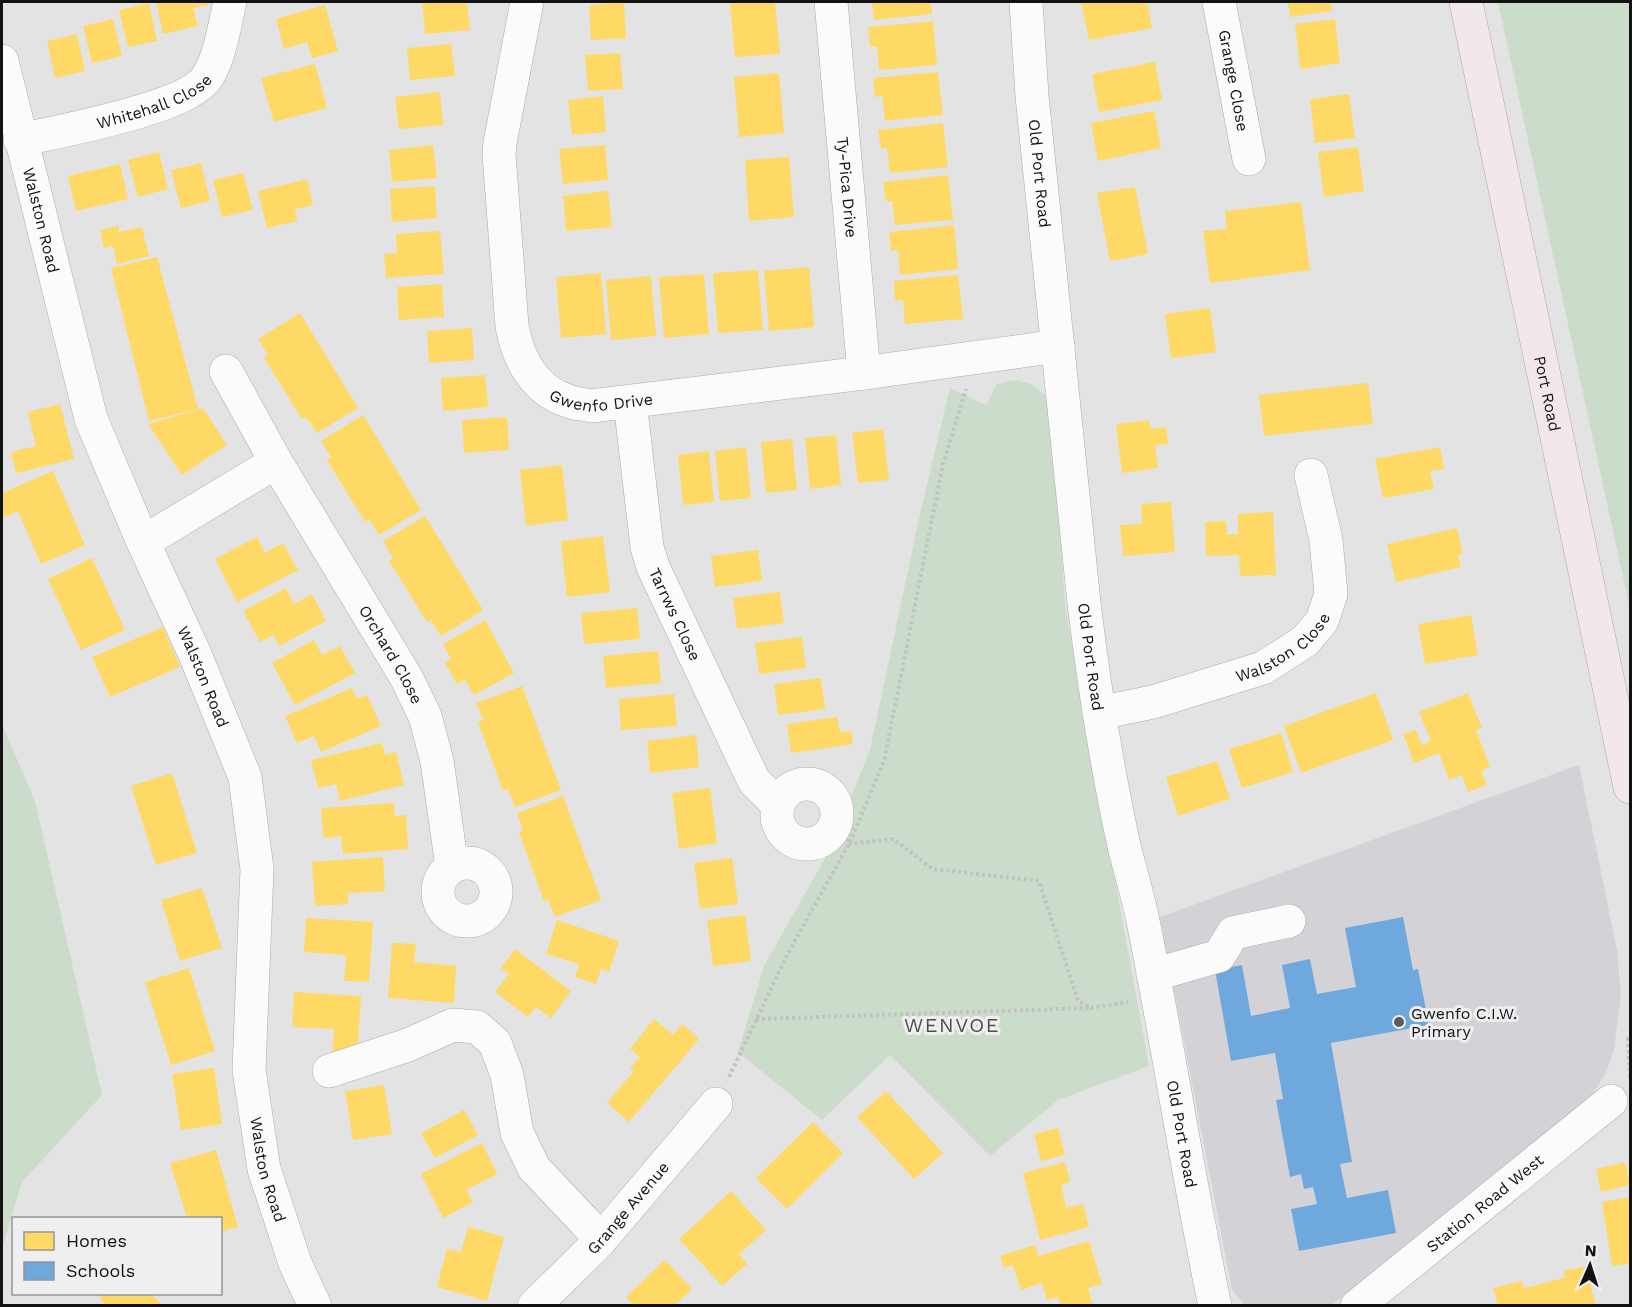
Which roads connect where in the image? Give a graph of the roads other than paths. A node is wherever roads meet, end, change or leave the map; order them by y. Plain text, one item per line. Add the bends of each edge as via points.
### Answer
1 (230, 2) edge
2 (526, 2) edge
3 (831, 2) edge
4 (1026, 2) edge
5 (1219, 2) edge
6 (1466, 2) edge
7 (2, 61) edge
8 (20, 140) junction
9 (1249, 159) dead end
10 (1058, 346) junction
11 (226, 371) dead end
12 (864, 373) junction
13 (630, 402) junction
14 (276, 462) junction
15 (1311, 475) dead end
16 (143, 542) junction
17 (1099, 713) junction
18 (1630, 788) edge
19 (842, 834) road end
20 (452, 867) dead end
21 (1289, 921) dead end
22 (1153, 975) junction
23 (329, 1071) dead end
24 (1621, 1094) edge
25 (716, 1104) road end
26 (601, 1239) junction
27 (315, 1305) edge
28 (534, 1305) edge
29 (1215, 1305) edge
30 (1357, 1305) edge

1 - 8 street, Whitehall Close via 221,43 208,76 198,88 173,101 130,114
2 - 13 street, Gwenfo Drive via 499,154 515,345 536,381 550,393 591,406
3 - 12 street, Ty-Pica Drive
4 - 10 street, Old Port Road
5 - 9 street, Grange Close
6 - 18 main road, Port Road
7 - 8 street, Walston Road
8 - 16 street, Walston Road via 91,419
10 - 12 street, Gwenfo Drive
10 - 17 street, Old Port Road
11 - 14 street, Orchard Close
12 - 13 street, Gwenfo Drive
13 - 19 street, Tarrws Close via 652,567 754,781 778,806 789,790 798,786 807,784 825,790 836,805
14 - 16 street
14 - 20 street, Orchard Close via 406,677 425,716 437,761
15 - 17 street, Walston Close via 1326,540 1331,594 1322,621 1305,641 1263,668 1153,702
16 - 27 street, Walston Road via 245,777 257,869 249,1070 264,1169 295,1263
17 - 22 street, Old Port Road
21 - 22 street via 1233,933 1219,956
22 - 29 street, Old Port Road
23 - 26 street via 408,1045 453,1025 477,1027 495,1043 507,1075 517,1133 534,1168
24 - 30 street, Station Road West
25 - 26 street, Grange Avenue
26 - 28 street, Grange Avenue

